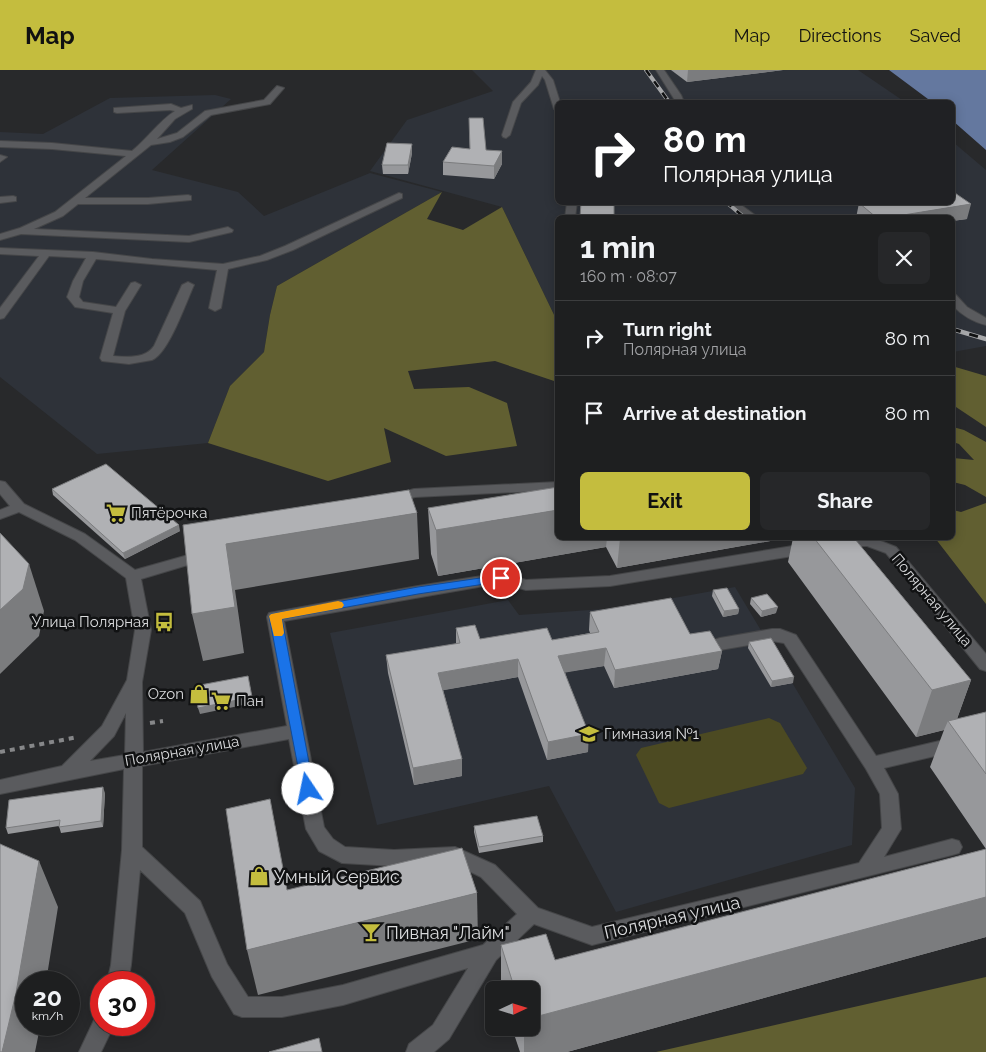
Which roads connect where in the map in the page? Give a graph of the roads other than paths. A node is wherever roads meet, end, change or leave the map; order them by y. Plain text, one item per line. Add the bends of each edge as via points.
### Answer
1 (540, 70) edge
2 (660, 70) edge
3 (280, 88) dead end
4 (555, 100) edge
5 (679, 100) edge
6 (117, 110) dead end
7 (506, 135) dead end
8 (148, 143) junction
9 (0, 144) edge
10 (133, 154) junction
11 (400, 196) dead end
12 (188, 198) dead end
13 (14, 199) dead end
14 (0, 200) edge
15 (77, 201) junction
16 (734, 205) edge
17 (750, 215) edge
18 (228, 230) dead end
19 (15, 232) junction
20 (0, 236) edge
21 (0, 251) edge
22 (46, 253) junction
23 (93, 255) junction
24 (223, 267) junction
25 (135, 285) dead end
26 (188, 285) dead end
27 (955, 302) edge
28 (215, 308) dead end
29 (119, 311) junction
30 (0, 316) edge
31 (986, 322) edge
32 (0, 485) edge
33 (555, 486) edge
34 (378, 503) edge
35 (19, 507) junction
36 (0, 514) edge
37 (818, 542) edge
38 (223, 550) edge
39 (835, 559) edge
40 (133, 576) junction
41 (720, 644) edge
42 (986, 665) edge
43 (136, 680) junction
44 (296, 730) junction
45 (986, 737) edge
46 (135, 760) junction
47 (872, 764) junction
48 (68, 772) junction
49 (0, 787) edge
50 (952, 847) dead end
51 (132, 850) junction
52 (865, 870) junction
53 (531, 914) junction
54 (489, 953) junction
55 (120, 971) edge
56 (98, 1036) edge
57 (90, 1052) edge
58 (417, 1052) edge

1 - 4 street via 549,80
1 - 7 street via 535,83 517,102
2 - 5 street
3 - 8 street via 267,102 208,113 180,135
6 - 8 street via 186,109 172,117
8 - 10 street
9 - 10 street
10 - 15 street
11 - 24 street via 263,258
12 - 15 street
13 - 14 street
15 - 19 street via 45,222
16 - 17 street
18 - 19 street via 189,239
19 - 20 street
21 - 22 street
22 - 23 street
22 - 30 street
23 - 24 street
23 - 29 street via 73,297 79,305
24 - 28 street
25 - 29 street
26 - 29 street via 160,346 150,357 106,358
27 - 31 street
32 - 35 street
33 - 34 street via 414,493
35 - 36 street
35 - 40 street via 80,537
37 - 39 street
37 - 42 street, Полярная улица via 868,541 891,550
37 - 44 street, Полярная улица via 610,581 526,585 501,578 275,616
38 - 40 street
40 - 43 street via 143,630
41 - 47 street via 772,635 790,639
43 - 46 street
43 - 48 street via 108,731
44 - 46 street, Полярная улица
44 - 53 street, Полярная улица via 316,828 326,845 342,855 394,858 455,855 488,871
45 - 47 street
46 - 48 street, Полярная улица
46 - 51 street
47 - 52 street via 889,794 892,828
48 - 49 street, Полярная улица
50 - 52 street, Полярная улица
51 - 54 street via 193,907 219,970 242,1006 282,1007 343,996
51 - 55 street
52 - 53 street, Полярная улица via 592,936
53 - 54 street
54 - 58 street via 441,1032
56 - 57 street

